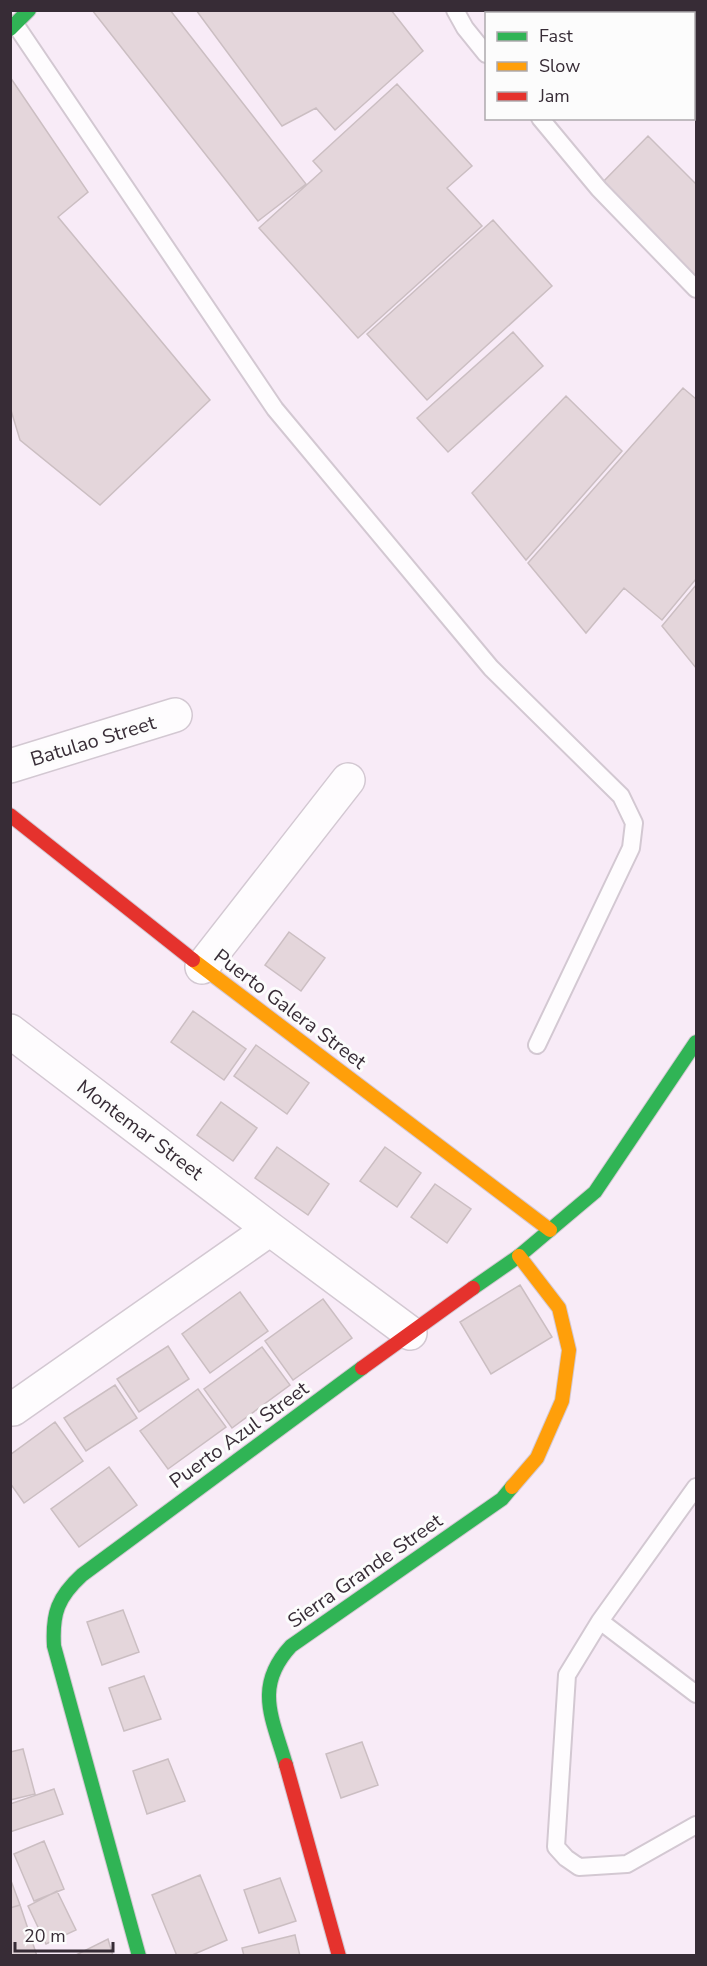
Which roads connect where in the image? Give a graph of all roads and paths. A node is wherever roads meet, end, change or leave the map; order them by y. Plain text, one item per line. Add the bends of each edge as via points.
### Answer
1 (29, 10) edge
2 (454, 10) edge
3 (13, 27) edge
4 (485, 53) edge
5 (542, 120) edge
6 (696, 290) edge
7 (175, 715) dead end
8 (10, 766) edge
9 (348, 780) dead end
10 (10, 815) edge
11 (202, 967) junction
12 (10, 1031) edge
13 (696, 1042) edge
14 (537, 1045) dead end
15 (270, 1229) junction
16 (550, 1230) junction
17 (519, 1256) junction
18 (410, 1333) junction
19 (10, 1409) edge
20 (696, 1487) edge
21 (600, 1621) junction
22 (696, 1694) edge
23 (696, 1825) edge
24 (140, 1956) edge
25 (339, 1956) edge

1 - 3 street
2 - 4 lane
3 - 14 lane via 275,409 490,668 621,796 634,823 631,848
5 - 6 lane via 599,189
7 - 8 street, Batulao Street
9 - 11 street
10 - 11 street, Puerto Galera Street
11 - 16 street, Puerto Galera Street
12 - 15 street, Montemar Street
13 - 16 street, Puerto Azul Street via 595,1192
15 - 18 street, Montemar Street
15 - 19 street
16 - 17 street, Puerto Azul Street
17 - 18 street, Puerto Azul Street
17 - 25 street, Sierra Grande Street via 560,1308 569,1350 562,1401 537,1458 502,1499 291,1646 280,1657 269,1682 267,1699
18 - 24 street, Puerto Azul Street via 82,1575 58,1605 52,1625 54,1646
20 - 21 lane
21 - 22 lane
21 - 23 lane via 567,1675 556,1847 579,1867 627,1864

